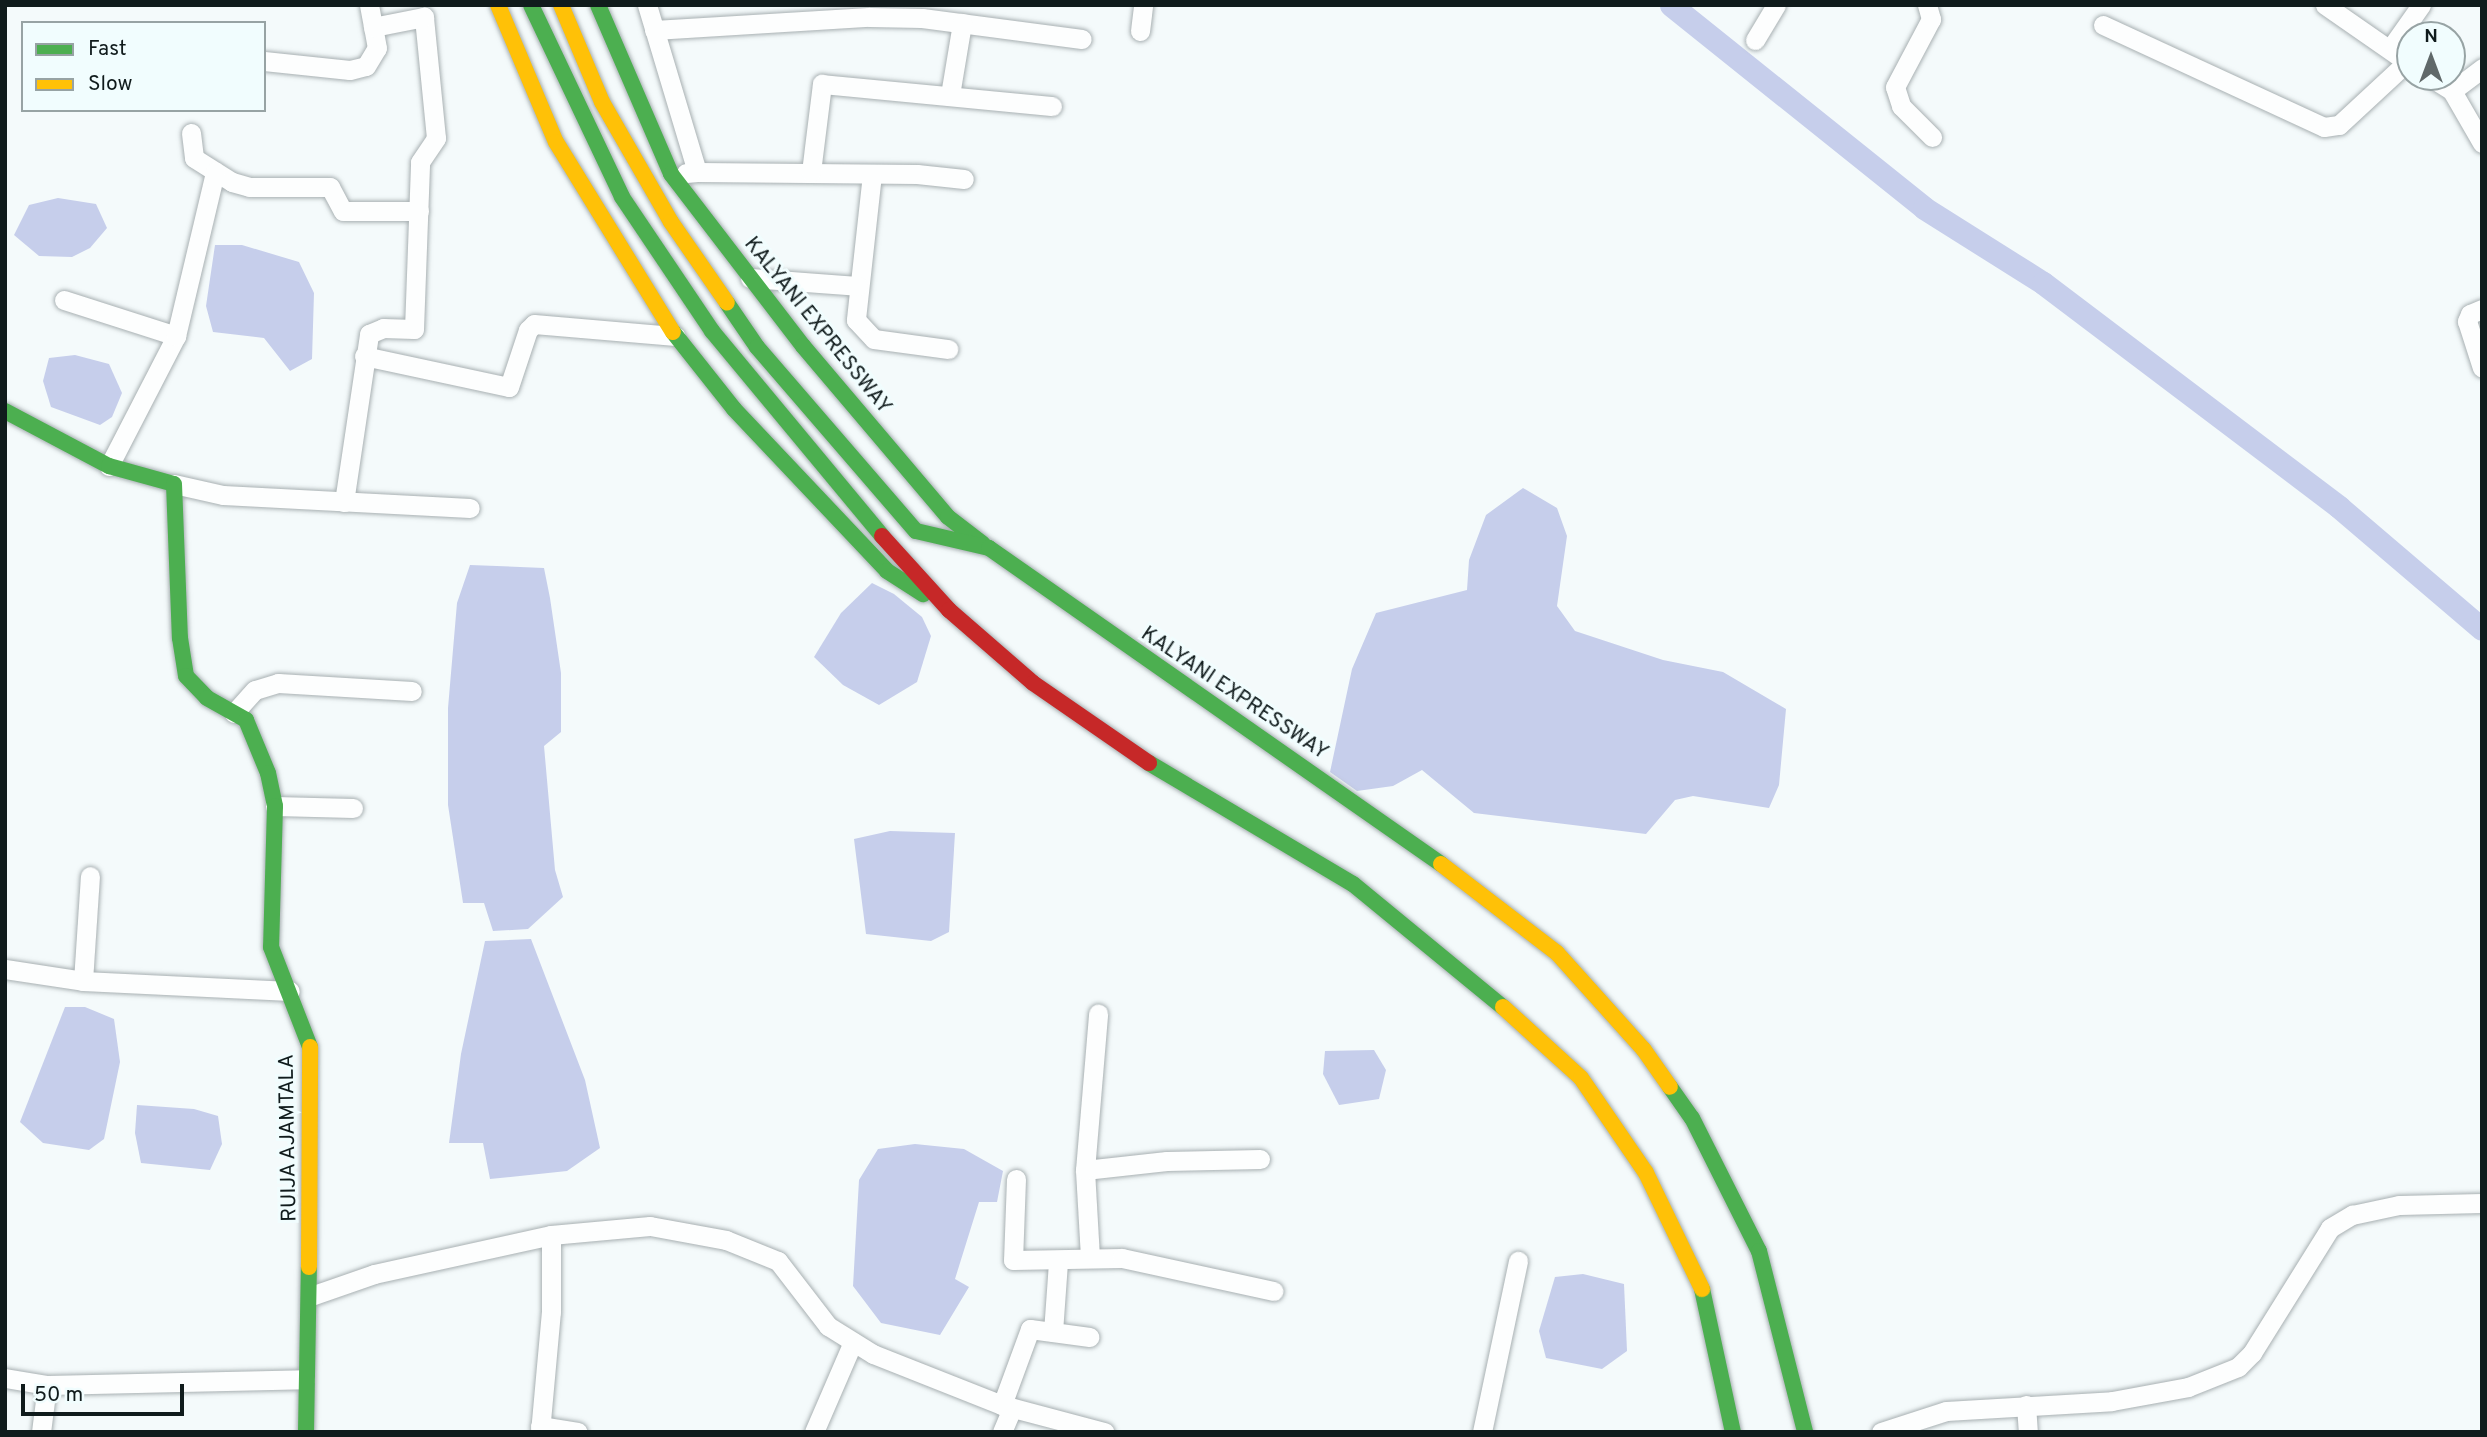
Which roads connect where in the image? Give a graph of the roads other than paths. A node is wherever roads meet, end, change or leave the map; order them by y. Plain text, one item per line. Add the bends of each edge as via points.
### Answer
1 (369, 5) edge
2 (498, 5) edge
3 (531, 5) edge
4 (561, 5) edge
5 (598, 5) edge
6 (648, 5) edge
7 (1143, 5) edge
8 (1776, 5) edge
9 (1927, 5) edge
10 (2325, 5) edge
11 (2421, 5) edge
12 (923, 12) edge
13 (962, 23) junction
14 (2103, 25) dead end
15 (373, 27) junction
16 (654, 30) junction
17 (1140, 31) dead end
18 (1082, 38) dead end
19 (1755, 40) dead end
20 (2390, 49) junction
21 (2396, 54) edge
22 (266, 61) edge
23 (2482, 68) edge
24 (2396, 74) edge
25 (2466, 80) edge
26 (2453, 91) edge
27 (950, 95) junction
28 (1052, 106) dead end
29 (191, 133) dead end
30 (1931, 137) dead end
31 (2482, 144) edge
32 (215, 172) junction
33 (697, 172) junction
34 (811, 172) junction
35 (671, 174) junction
36 (872, 174) junction
37 (964, 179) dead end
38 (419, 211) junction
39 (750, 278) junction
40 (858, 286) junction
41 (65, 300) dead end
42 (2482, 309) edge
43 (176, 336) junction
44 (675, 336) junction
45 (948, 349) dead end
46 (364, 356) junction
47 (2482, 368) edge
48 (5, 411) edge
49 (109, 466) junction
50 (174, 484) junction
51 (344, 502) junction
52 (470, 508) dead end
53 (989, 548) junction
54 (949, 610) junction
55 (412, 691) dead end
56 (234, 713) junction
57 (275, 806) junction
58 (353, 808) dead end
59 (90, 876) dead end
60 (5, 969) edge
61 (83, 981) junction
62 (290, 990) junction
63 (1098, 1014) dead end
64 (1260, 1159) dead end
65 (1085, 1170) junction
66 (1016, 1179) dead end
67 (2482, 1203) edge
68 (551, 1235) junction
69 (1090, 1257) junction
70 (1518, 1261) dead end
71 (1058, 1262) junction
72 (1273, 1291) dead end
73 (311, 1296) junction
74 (1053, 1332) junction
75 (1089, 1337) dead end
76 (853, 1342) junction
77 (5, 1378) edge
78 (305, 1378) junction
79 (47, 1385) junction
80 (2026, 1405) junction
81 (1007, 1406) junction
82 (540, 1429) edge
83 (1099, 1431) edge
84 (41, 1432) edge
85 (306, 1432) edge
86 (578, 1432) edge
87 (814, 1432) edge
88 (1002, 1432) edge
89 (1482, 1432) edge
90 (1733, 1432) edge
91 (1805, 1432) edge
92 (1881, 1432) edge
93 (2028, 1432) edge

1 - 15 street
2 - 44 main road via 556,142
3 - 54 main road via 622,197 712,331 864,516
4 - 53 main road via 602,102 671,222 757,348 916,531
5 - 35 main road, KALYANI EXPRESSWAY
6 - 16 street
7 - 17 street
8 - 19 street
9 - 30 street via 1931,19 1895,87 1901,106
10 - 20 street
11 - 20 street
12 - 13 street
12 - 16 street
13 - 18 street
13 - 27 street
14 - 24 street via 2323,127 2339,125
15 - 22 street via 377,48 366,66 350,70
15 - 38 street via 424,17 436,138 420,162
16 - 33 street
20 - 21 street
23 - 25 street
26 - 31 street
27 - 28 street
27 - 34 street via 822,84
29 - 32 street via 194,158
32 - 38 street via 249,187 330,187 343,211
32 - 43 street
33 - 34 street
33 - 35 street
34 - 36 street
35 - 39 main road, KALYANI EXPRESSWAY
36 - 37 street
36 - 40 street
38 - 46 street via 414,329 374,330
39 - 40 street
39 - 53 main road, KALYANI EXPRESSWAY via 948,517
40 - 45 street via 856,320 861,331 874,339
41 - 43 street
42 - 47 street via 2470,314 2467,321
43 - 49 street
44 - 46 street via 534,324 509,387
44 - 54 main road via 734,409 887,570
46 - 51 street
48 - 49 main road
49 - 50 main road
50 - 51 street via 223,495
50 - 56 main road, RUIJA AJAMTALA via 180,638 186,676 207,698
51 - 52 street
53 - 91 main road, KALYANI EXPRESSWAY via 1396,829 1557,953 1644,1051 1692,1118 1759,1251
54 - 90 main road via 1032,683 1138,756 1353,884 1458,966 1581,1078 1646,1173 1702,1290
55 - 56 street via 278,683 255,690
56 - 57 main road, RUIJA AJAMTALA via 246,720 268,773
57 - 58 street
57 - 62 main road, RUIJA AJAMTALA via 271,947
59 - 61 street
60 - 61 street
61 - 62 street
62 - 73 main road, RUIJA AJAMTALA via 313,1054
63 - 65 street
64 - 65 street via 1167,1161
65 - 69 street
66 - 71 street via 1010,1256 1025,1264
67 - 80 street via 2399,1205 2352,1215 2330,1228 2252,1353 2238,1367 2188,1387 2148,1395
68 - 73 street via 374,1273
68 - 76 street via 650,1226 726,1240 778,1261 828,1326
68 - 82 street via 551,1312
69 - 71 street
69 - 72 street via 1122,1258
70 - 89 street
71 - 74 street
73 - 78 main road, RUIJA AJAMTALA
74 - 75 street
74 - 81 street via 1031,1329
76 - 81 street
76 - 87 street
77 - 79 street
78 - 79 street
78 - 85 main road, RUIJA AJAMTALA
79 - 84 street
80 - 92 street via 1946,1411
80 - 93 street
81 - 83 street
81 - 88 street
82 - 86 street

